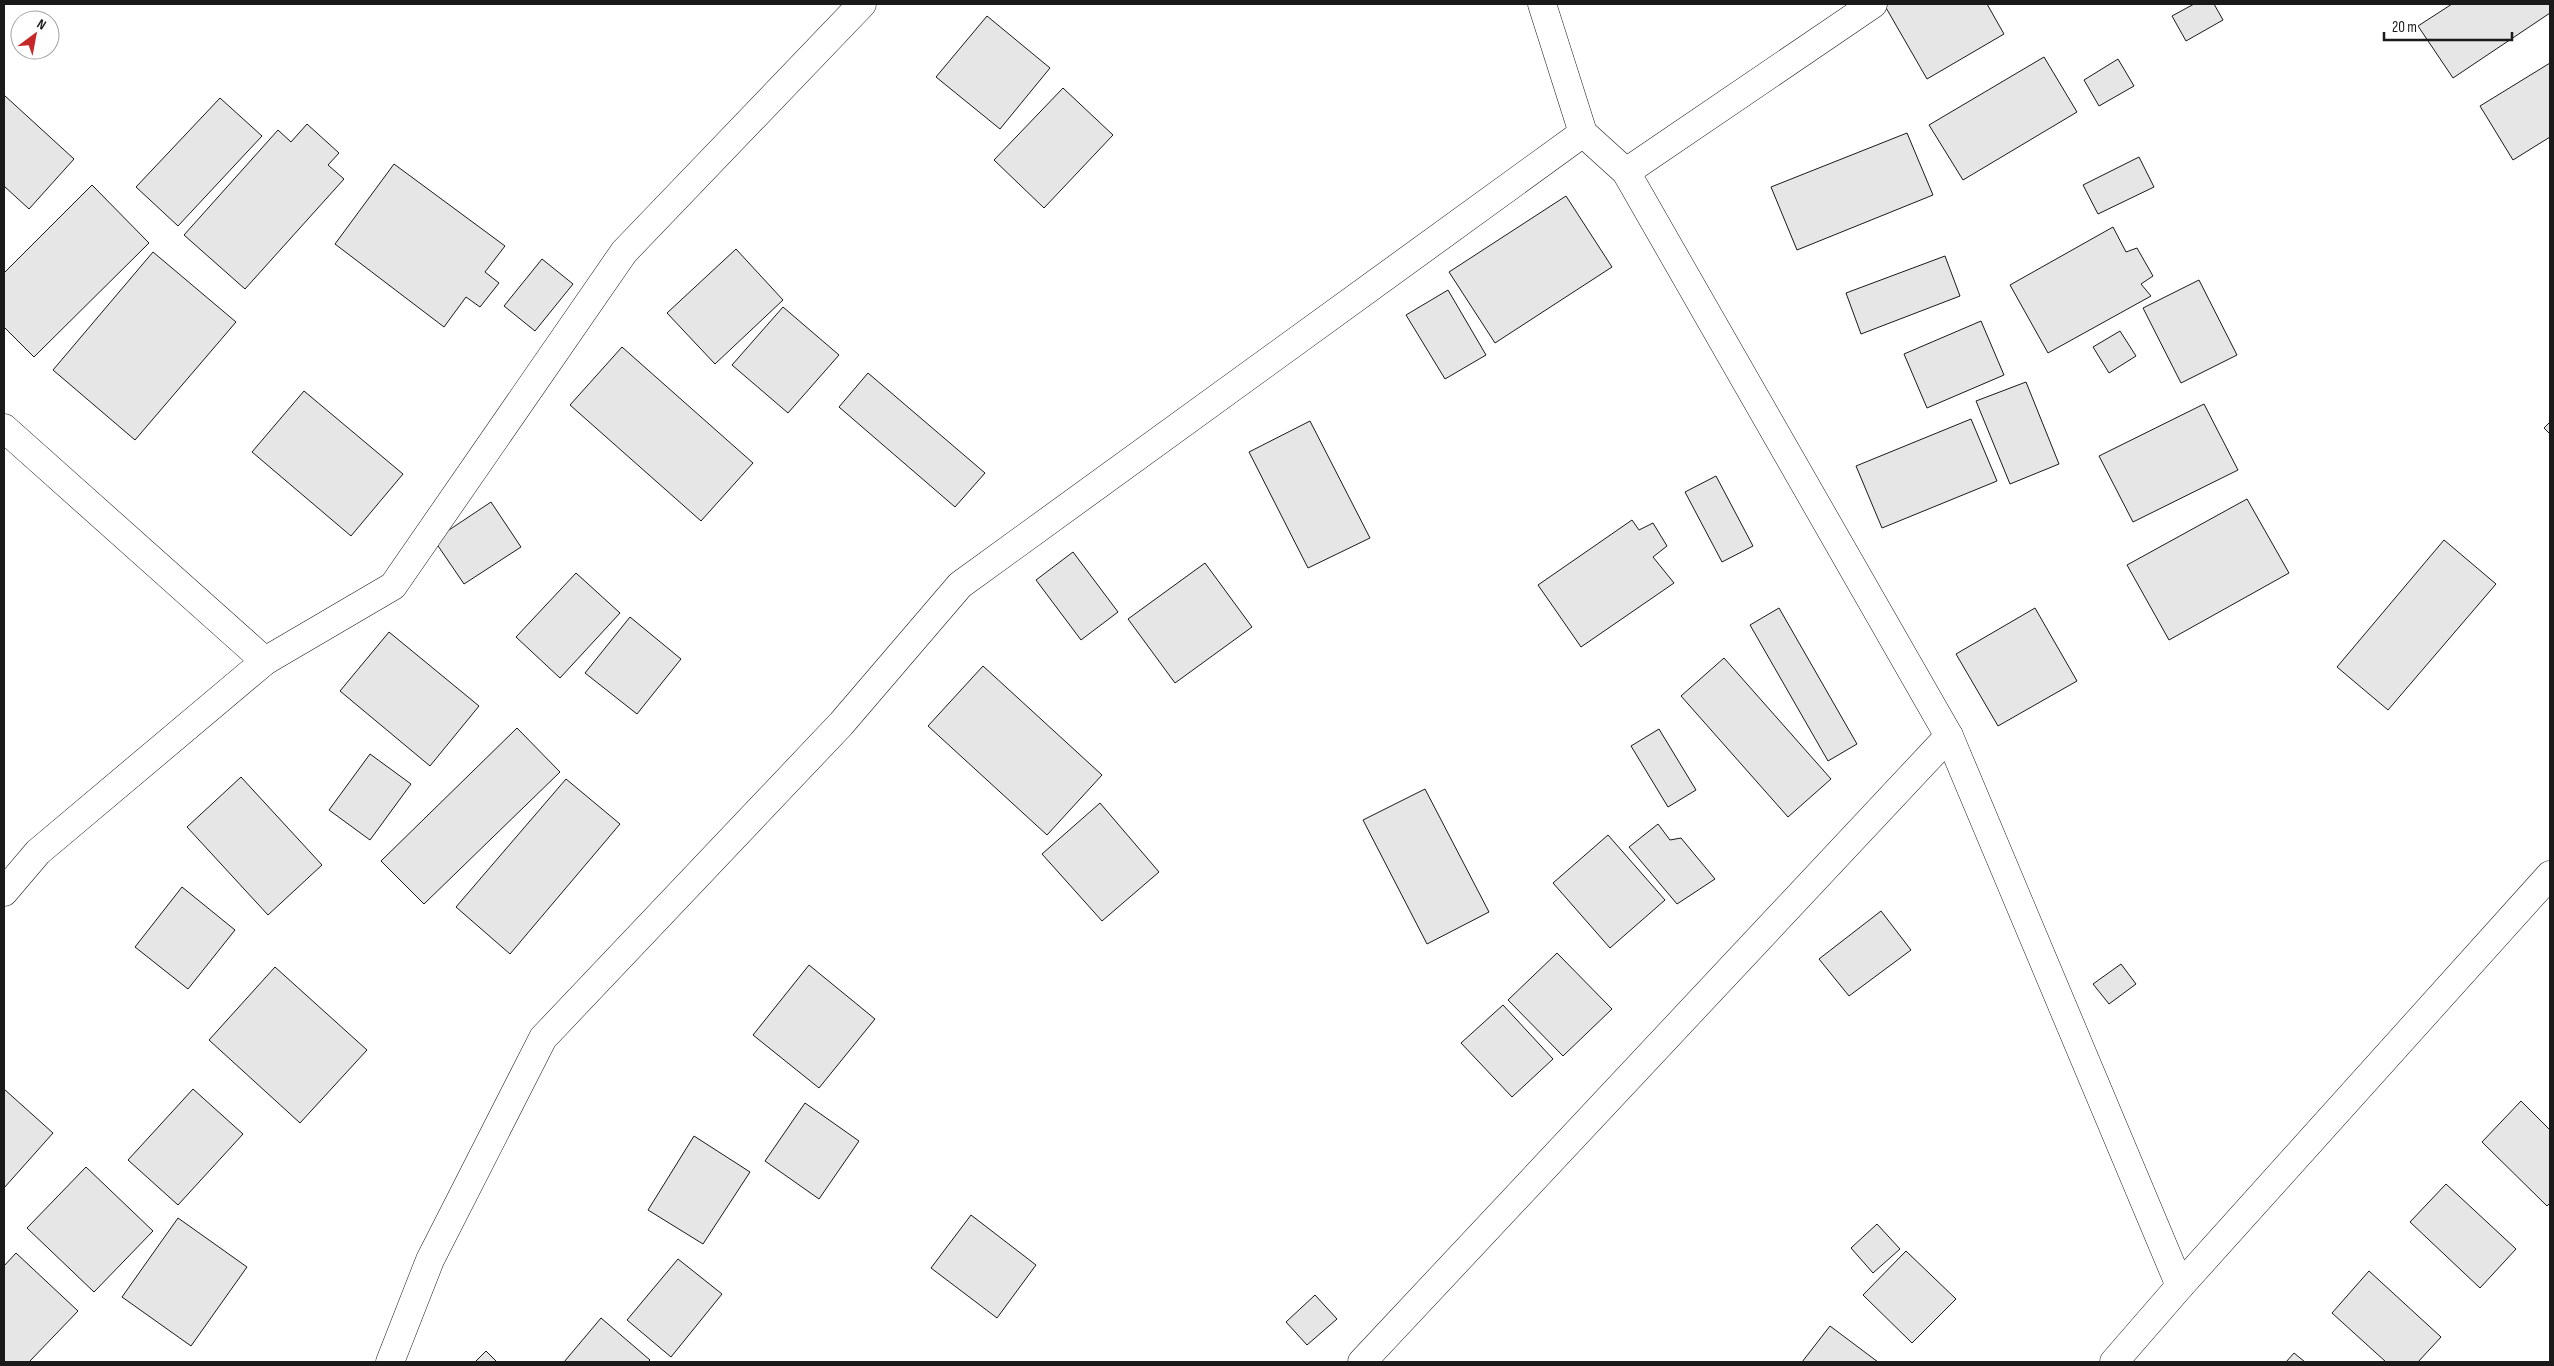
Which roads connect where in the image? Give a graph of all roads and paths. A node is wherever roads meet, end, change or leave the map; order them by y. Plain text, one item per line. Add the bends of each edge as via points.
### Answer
1 (862, 4) edge
2 (1542, 4) edge
3 (1873, 4) edge
4 (1583, 133) junction
5 (1626, 172) junction
6 (4, 428) edge
7 (265, 661) junction
8 (1950, 736) junction
9 (2550, 875) edge
10 (4, 892) edge
11 (2180, 1286) junction
12 (390, 1362) edge
13 (1362, 1362) edge
14 (2114, 1362) edge

1 - 7 street via 624,252 393,586
2 - 4 street
3 - 5 street
4 - 5 street
4 - 12 street via 960,585 841,724 543,1038 430,1260
5 - 8 street
6 - 7 street
7 - 10 street via 38,852
8 - 11 street
8 - 13 street
9 - 11 street
11 - 14 street

